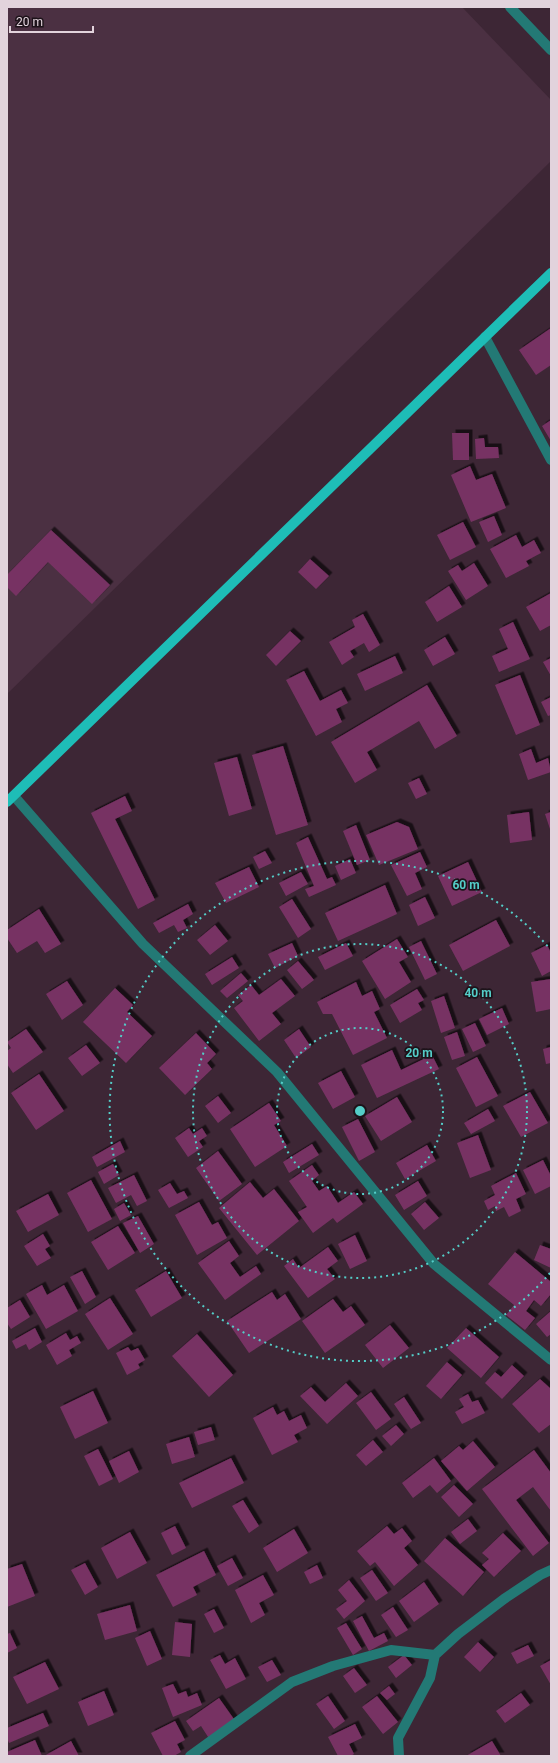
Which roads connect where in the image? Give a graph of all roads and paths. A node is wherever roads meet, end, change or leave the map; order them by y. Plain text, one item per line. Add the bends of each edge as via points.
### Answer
1 (510, 7) edge
2 (551, 50) edge
3 (551, 273) edge
4 (485, 337) junction
5 (551, 460) edge
6 (10, 799) edge
7 (551, 1360) edge
8 (551, 1570) edge
9 (435, 1655) junction
10 (190, 1756) edge
11 (399, 1756) edge

1 - 2 street
3 - 4 main road
4 - 5 street
4 - 6 main road
6 - 7 street via 143,944 277,1072 434,1264
8 - 9 street via 504,1599
9 - 10 street via 391,1650 333,1666 292,1682
9 - 11 street via 430,1678 398,1738

